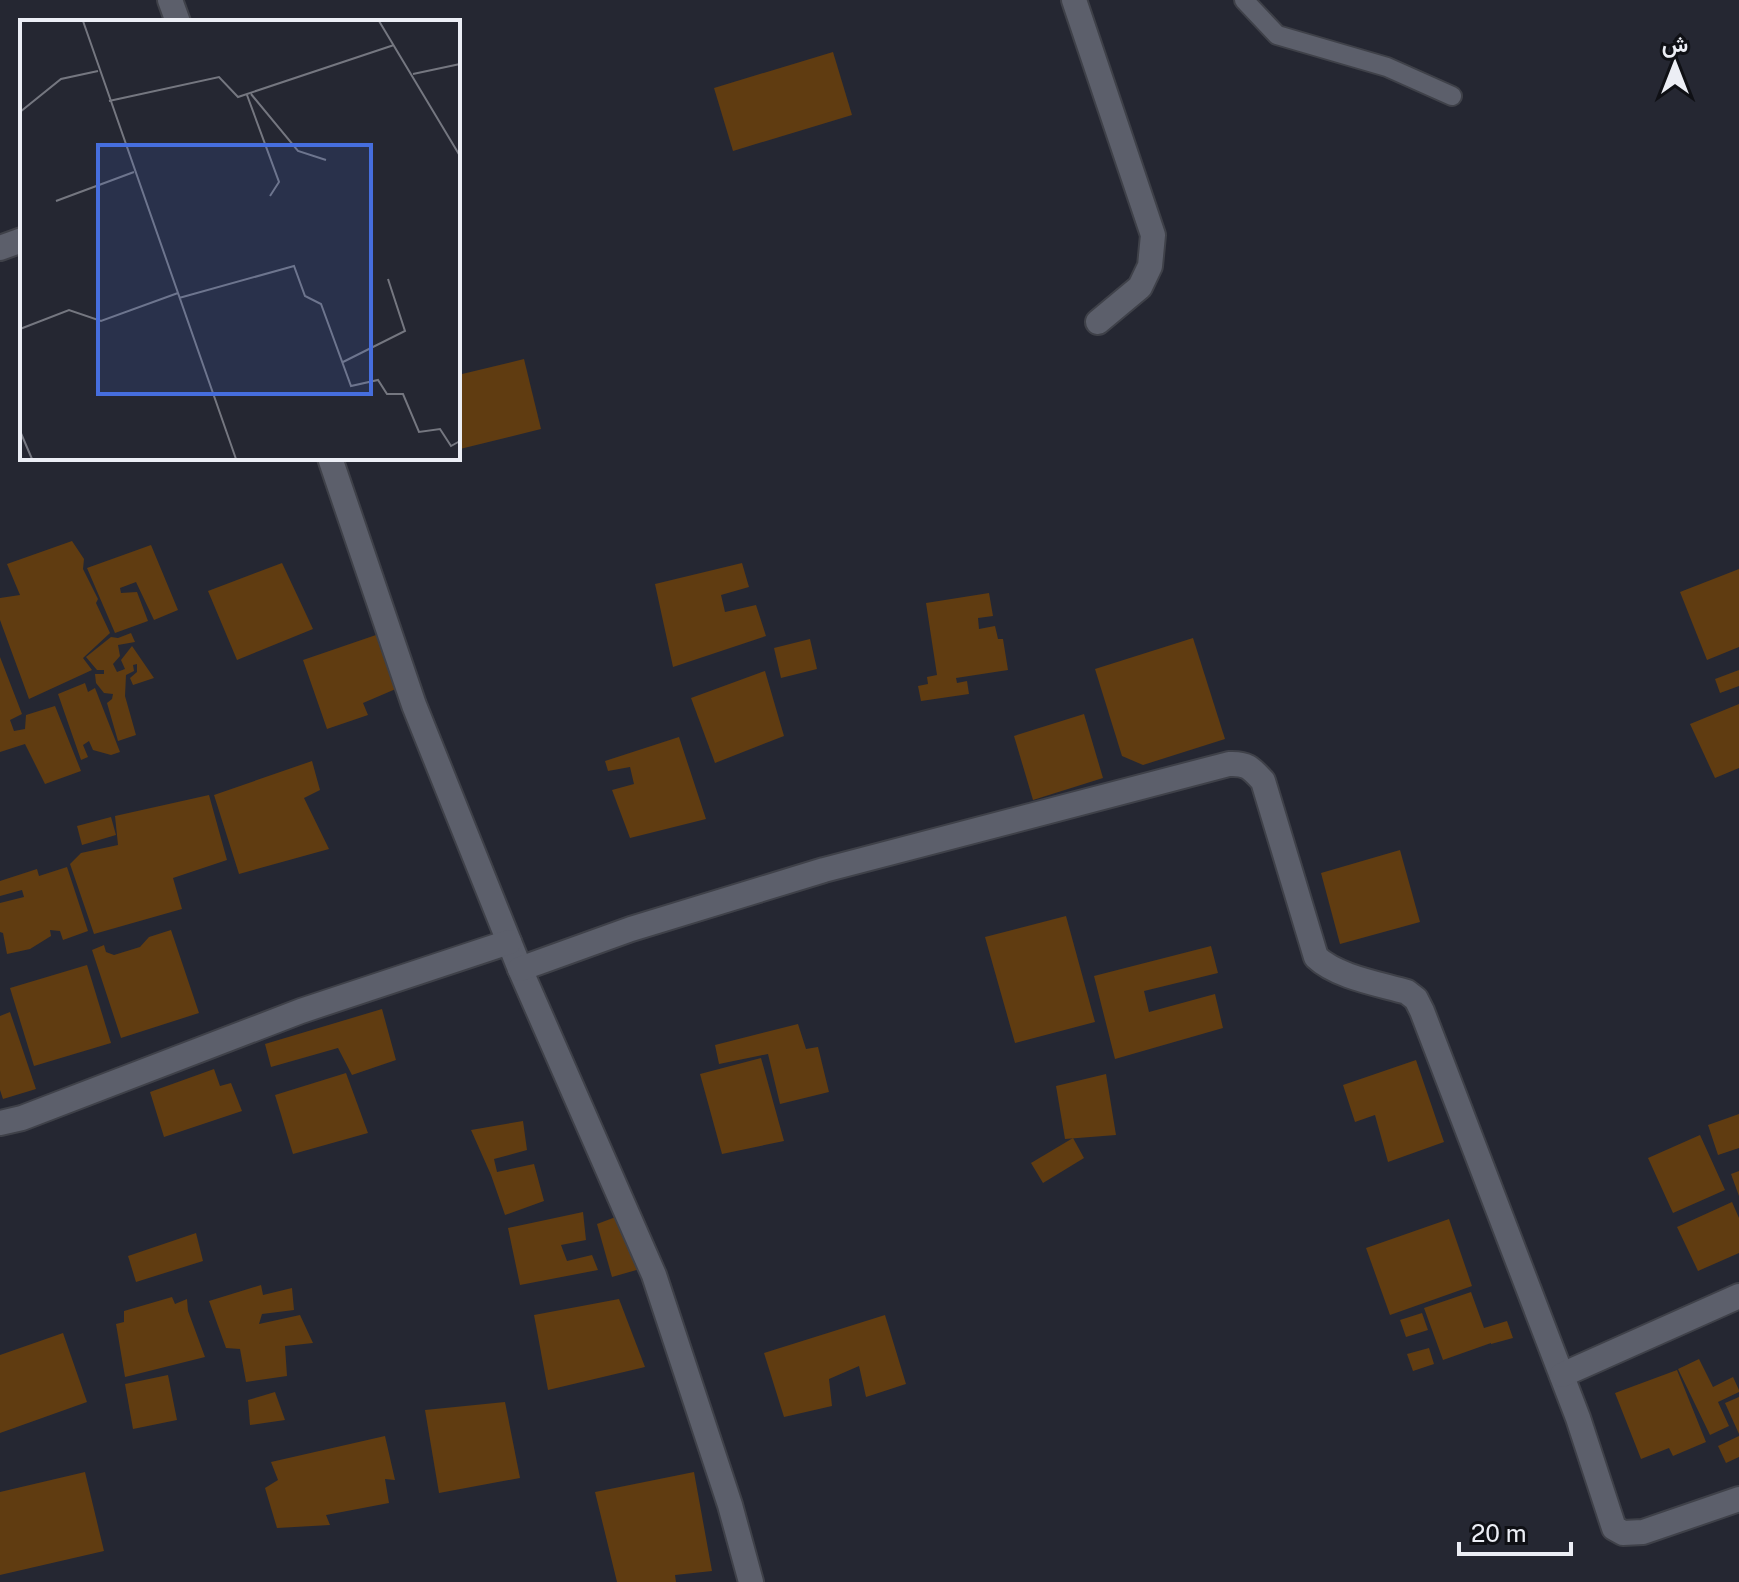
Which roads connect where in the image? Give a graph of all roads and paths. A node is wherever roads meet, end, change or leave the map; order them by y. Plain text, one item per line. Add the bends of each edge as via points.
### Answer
1 (170, 0) edge
2 (1074, 0) edge
3 (1244, 0) edge
4 (177, 20) edge
5 (1452, 96) dead end
6 (20, 241) edge
7 (0, 248) edge
8 (1098, 322) dead end
9 (331, 460) edge
10 (509, 942) junction
11 (520, 969) junction
12 (0, 1123) edge
13 (1739, 1296) edge
14 (1562, 1375) junction
15 (1739, 1499) edge
16 (751, 1582) edge

1 - 4 street
2 - 8 street via 1153,235 1150,266 1140,287
3 - 5 lane via 1277,35 1387,67
6 - 7 street
9 - 10 street via 414,705
10 - 11 street
10 - 12 street via 301,1011
11 - 14 street via 824,870 1241,764 1263,781 1316,957 1335,970 1416,999
11 - 16 street via 654,1275
13 - 14 street
14 - 15 street via 1614,1528 1643,1532

